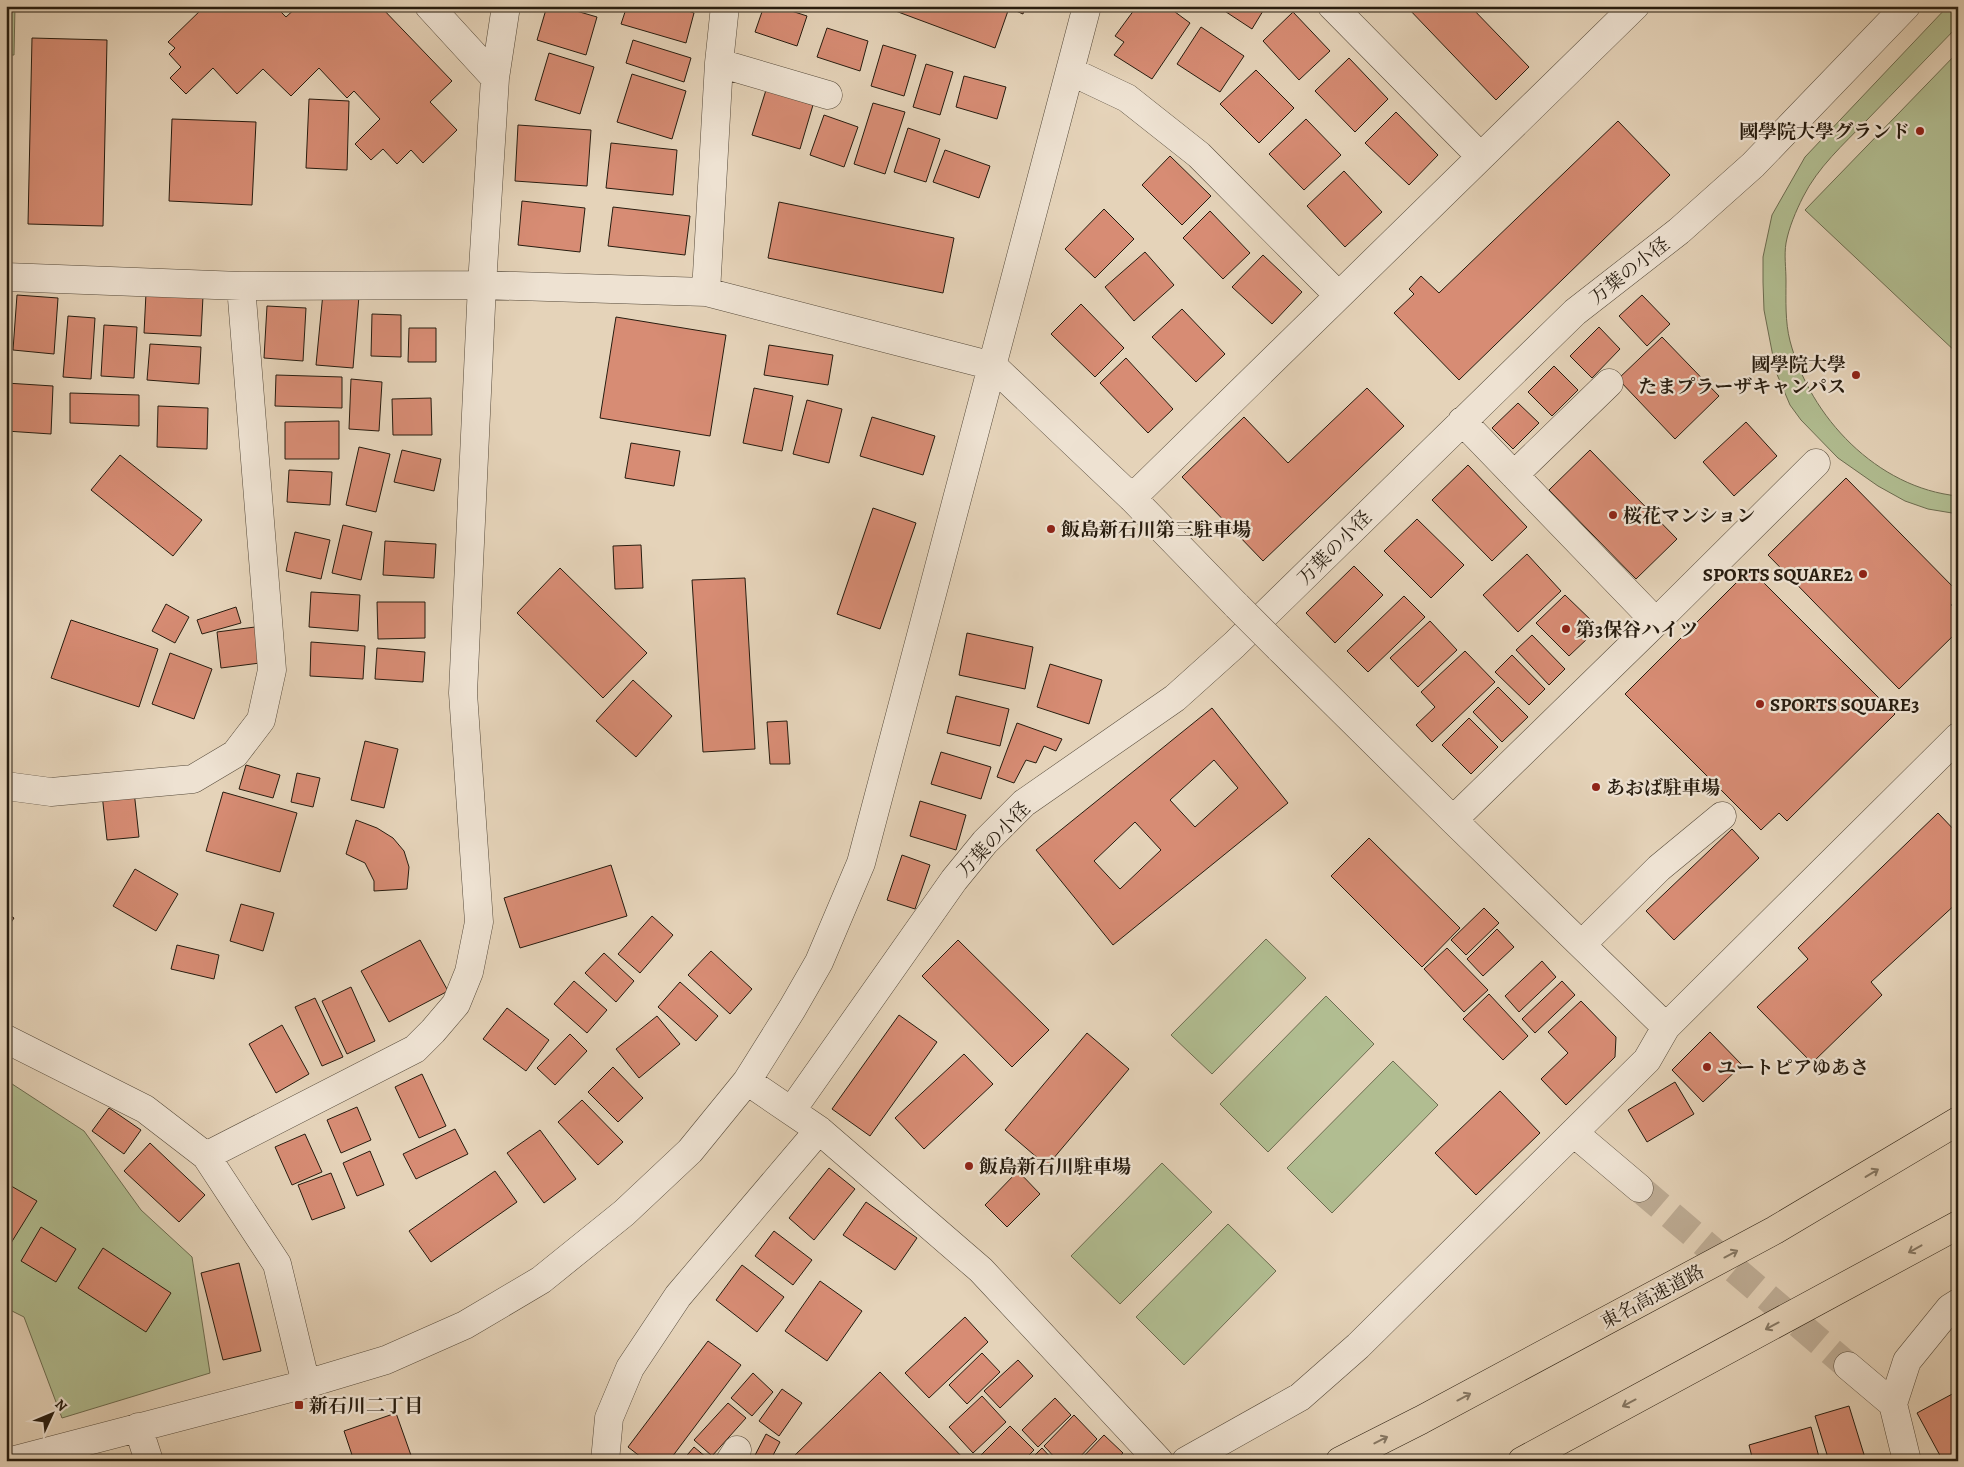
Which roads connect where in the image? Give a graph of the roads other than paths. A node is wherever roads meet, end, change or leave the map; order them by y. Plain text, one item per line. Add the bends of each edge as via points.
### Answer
1 (429, 6) edge
2 (506, 6) edge
3 (725, 6) edge
4 (1087, 6) edge
5 (1332, 6) edge
6 (1635, 6) edge
7 (1906, 6) edge
8 (718, 62) junction
9 (1070, 71) junction
10 (495, 78) junction
11 (828, 95) dead end
12 (1480, 156) junction
13 (6, 277) edge
14 (482, 285) junction
15 (241, 286) junction
16 (706, 292) junction
17 (1338, 295) junction
18 (993, 366) junction
19 (1609, 383) dead end
20 (1462, 421) junction
21 (1816, 463) dead end
22 (1514, 475) junction
23 (1132, 498) junction
24 (1656, 622) junction
25 (1958, 737) edge
26 (6, 786) edge
27 (1722, 816) dead end
28 (1453, 820) junction
29 (1582, 944) junction
30 (1666, 1027) junction
31 (6, 1039) edge
32 (747, 1081) junction
33 (792, 1110) junction
34 (1958, 1121) edge
35 (819, 1130) junction
36 (1574, 1133) junction
37 (206, 1156) junction
38 (1639, 1188) tunnel mouth
39 (1958, 1225) edge
40 (1958, 1303) edge
41 (1848, 1366) tunnel mouth
42 (306, 1384) junction
43 (1893, 1404) junction
44 (138, 1427) junction
45 (1218, 1452) edge
46 (11, 1461) edge
47 (149, 1461) edge
48 (605, 1461) edge
49 (1159, 1461) edge
50 (1186, 1461) edge
51 (1340, 1461) edge
52 (1522, 1461) edge
53 (1907, 1461) edge

1 - 10 street
2 - 10 street
3 - 8 street
4 - 9 street
5 - 12 street
6 - 12 street
7 - 20 street, 万葉の小径 via 1753,165 1679,231 1575,312
8 - 11 street
8 - 16 street
9 - 17 street via 1127,98 1199,155
9 - 18 street
10 - 14 street
12 - 17 street
13 - 15 street
14 - 15 street
14 - 16 street
14 - 37 street via 463,693 479,922 469,972 456,1004 415,1049
15 - 26 street via 272,670 261,720 235,754 193,779 51,792
16 - 18 street
17 - 23 street
18 - 23 street
18 - 32 street via 861,863 819,962
19 - 22 street
20 - 22 street
20 - 33 street, 万葉の小径 via 1269,612 1175,698 1024,803 985,842
21 - 24 street
22 - 24 street
23 - 28 street, bridge
24 - 28 street
25 - 30 street
27 - 29 street via 1659,868
28 - 29 street
29 - 30 street
30 - 36 street via 1646,1060
31 - 37 street via 145,1109
32 - 33 street
32 - 42 street via 690,1151 624,1214 541,1280 465,1325 386,1360
33 - 35 street
51 -> 34 highway, 東名高速道路 via 1776,1230
35 - 48 street via 678,1296 630,1368 609,1418
35 - 49 street via 981,1270
36 - 38 street
36 - 45 street via 1344,1359 1300,1397
37 - 42 street via 277,1264
39 -> 52 highway
40 - 43 street via 1950,1308 1908,1361
41 - 43 street
42 - 44 street
43 - 53 street
44 - 46 street
44 - 47 street
45 - 50 street

